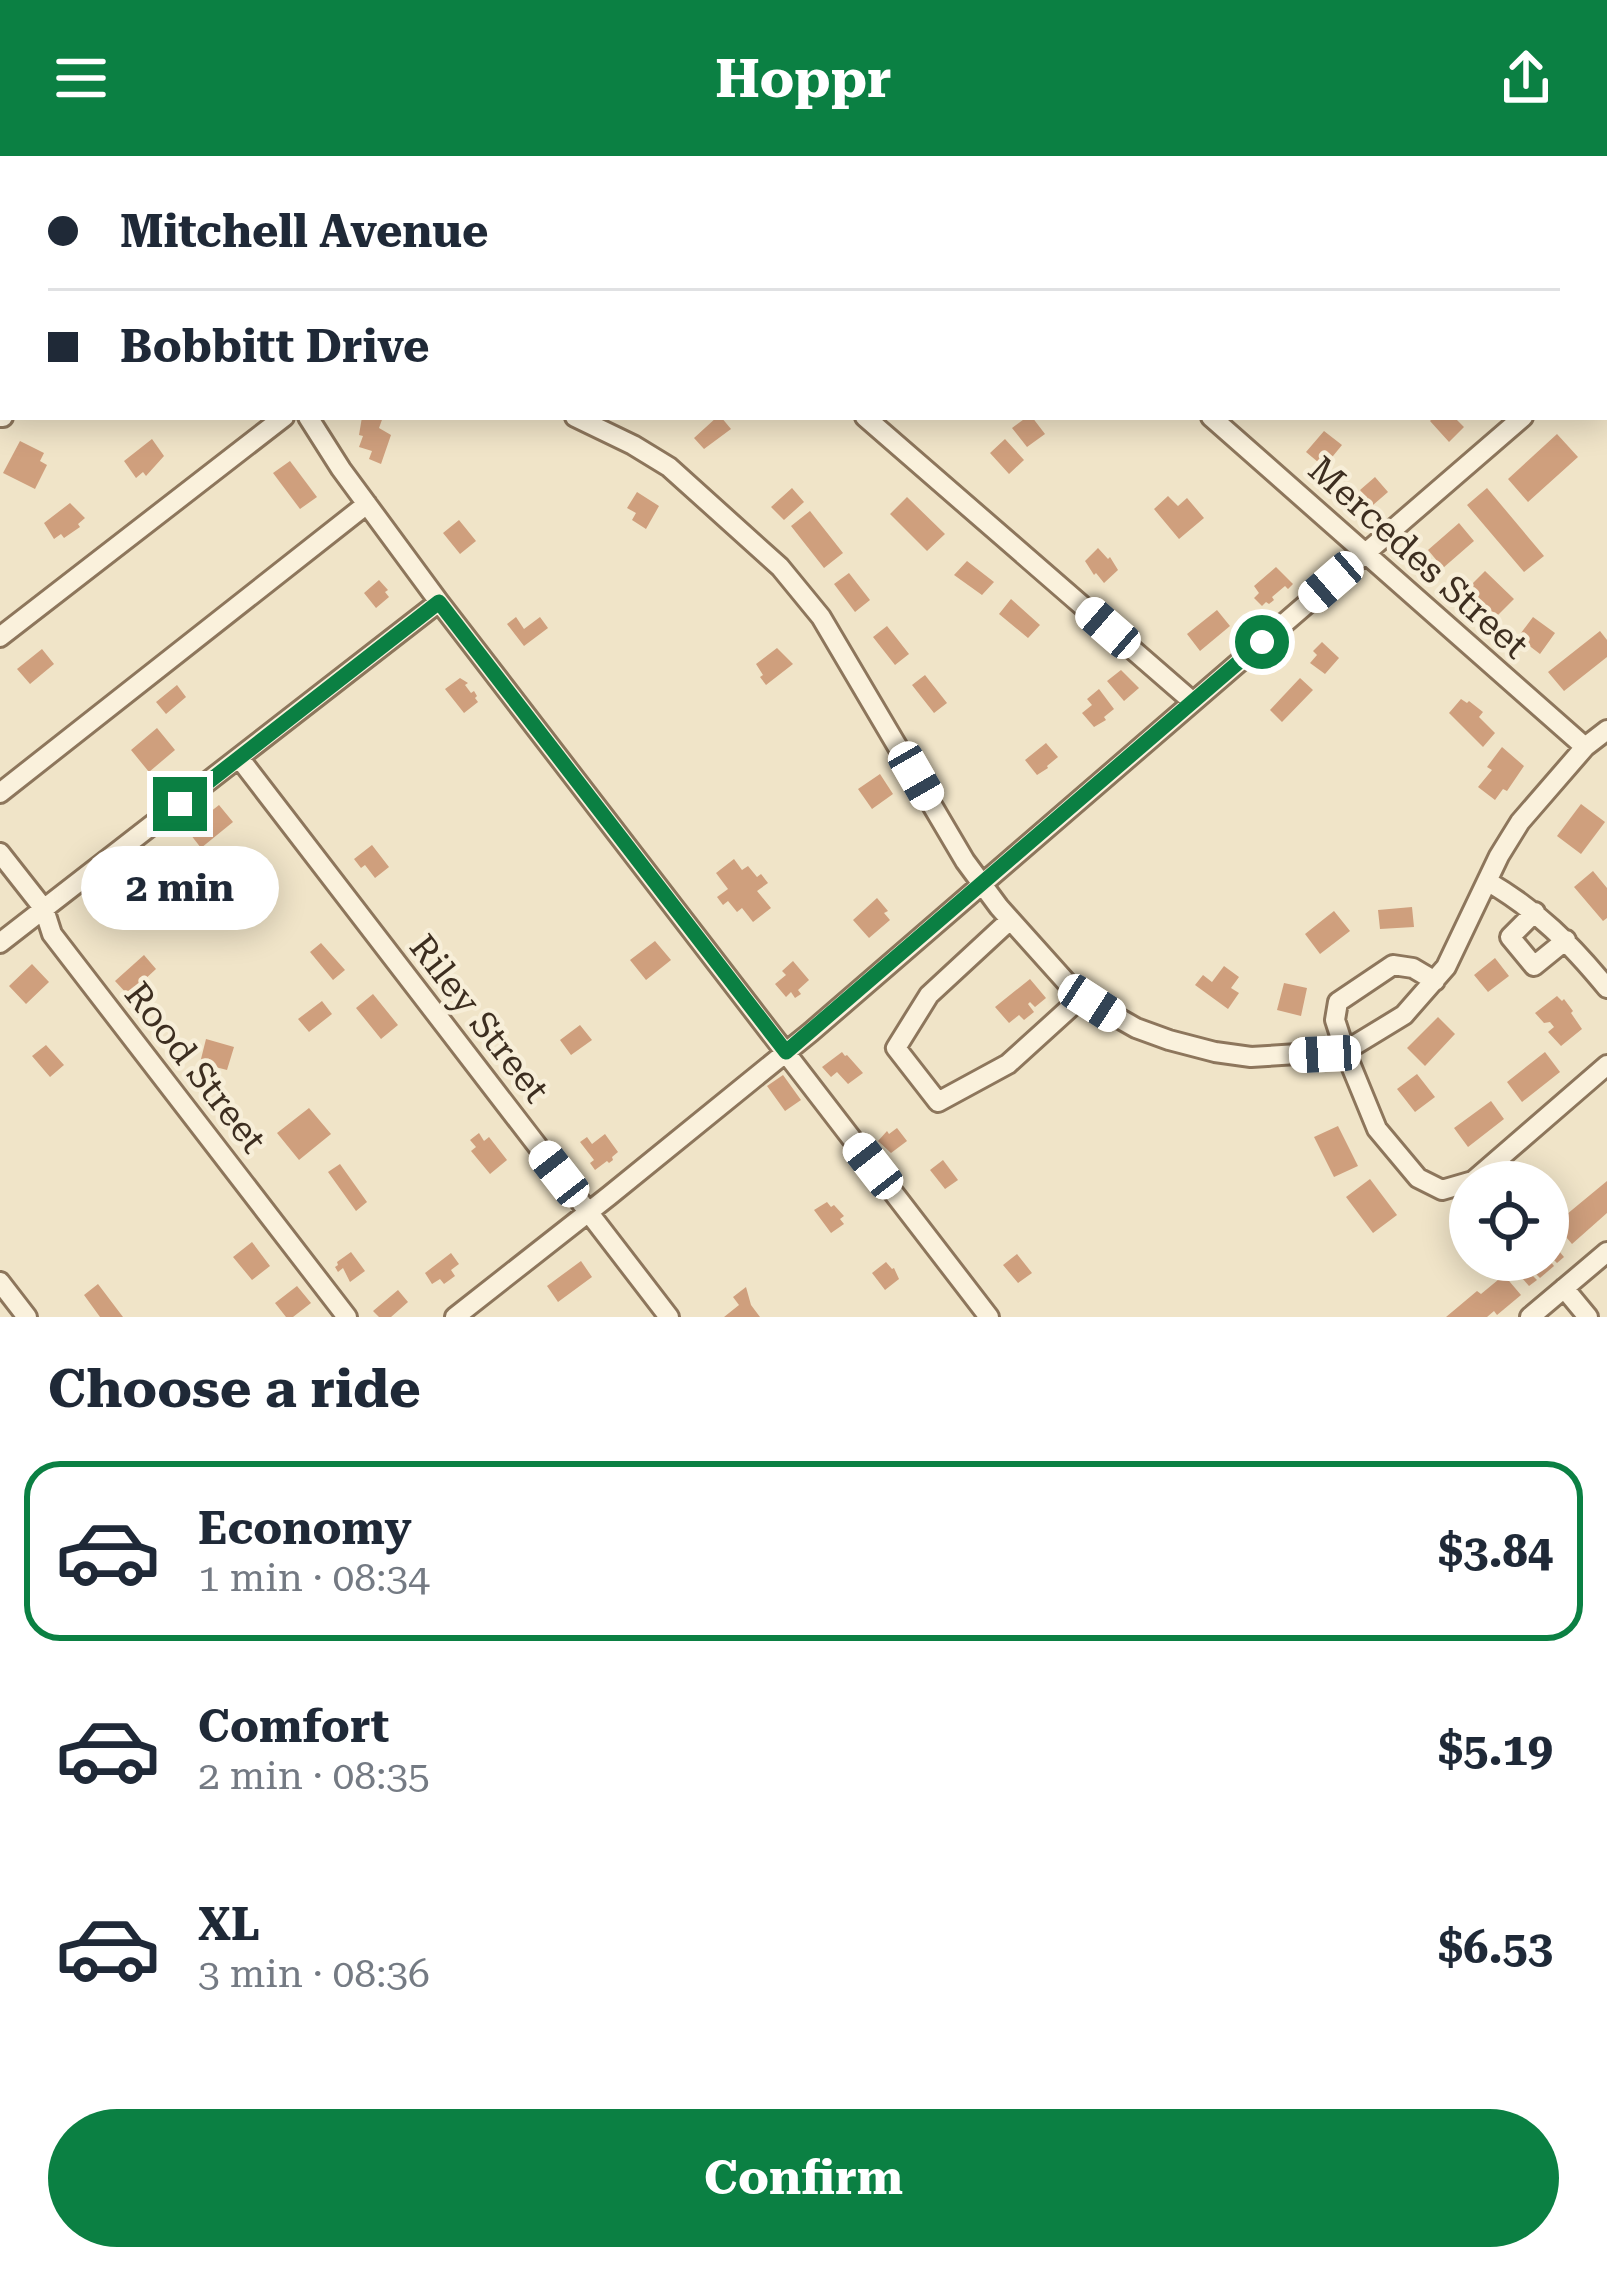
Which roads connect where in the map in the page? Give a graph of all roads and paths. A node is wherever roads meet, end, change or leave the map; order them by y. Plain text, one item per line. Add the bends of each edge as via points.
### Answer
1 (280, 420) edge
2 (310, 420) edge
3 (581, 420) edge
4 (869, 420) edge
5 (1213, 420) edge
6 (1520, 420) edge
7 (368, 504) junction
8 (1366, 552) junction
9 (439, 602) junction
10 (0, 637) edge
11 (1193, 702) junction
12 (1607, 730) edge
13 (1585, 747) junction
14 (240, 759) junction
15 (0, 793) edge
16 (0, 854) edge
17 (1487, 881) junction
18 (982, 885) junction
19 (44, 909) junction
20 (1535, 912) junction
21 (1010, 920) junction
22 (1566, 940) junction
23 (0, 943) edge
24 (1435, 982) junction
25 (1607, 988) edge
26 (1083, 996) junction
27 (786, 1052) junction
28 (1345, 1052) junction
29 (1607, 1065) edge
30 (588, 1212) junction
31 (1607, 1252) edge
32 (0, 1282) edge
33 (1564, 1288) junction
34 (1532, 1316) edge
35 (27, 1317) edge
36 (347, 1317) edge
37 (455, 1317) edge
38 (669, 1317) edge
39 (989, 1317) edge
40 (1588, 1317) edge

1 - 10 street
2 - 7 street
3 - 18 street via 669,467 792,580
4 - 11 street
5 - 8 street, Mercedes Street
6 - 8 street
7 - 9 street
7 - 15 street
8 - 11 street
8 - 13 street, Mercedes Street
9 - 14 street
9 - 27 street
11 - 18 street
12 - 13 street
13 - 17 street via 1520,822
14 - 19 street
14 - 30 street, Riley Street
16 - 19 street, Rood Street
17 - 20 street
17 - 24 street
18 - 21 street
18 - 27 street
19 - 23 street
19 - 36 street, Rood Street via 52,934
20 - 22 street
20 - 22 street via 1510,938 1534,966
21 - 26 street
21 - 26 street via 929,995 896,1048 938,1102 1008,1064
22 - 25 street
24 - 28 street via 1404,1015
24 - 28 street via 1393,965 1338,1002
26 - 28 street via 1136,1028 1215,1052
27 - 30 street
27 - 39 street
28 - 29 street via 1377,1129 1418,1178 1442,1190 1473,1181
30 - 37 street
30 - 38 street, Riley Street
31 - 33 street
32 - 35 street
33 - 34 street
33 - 40 street

